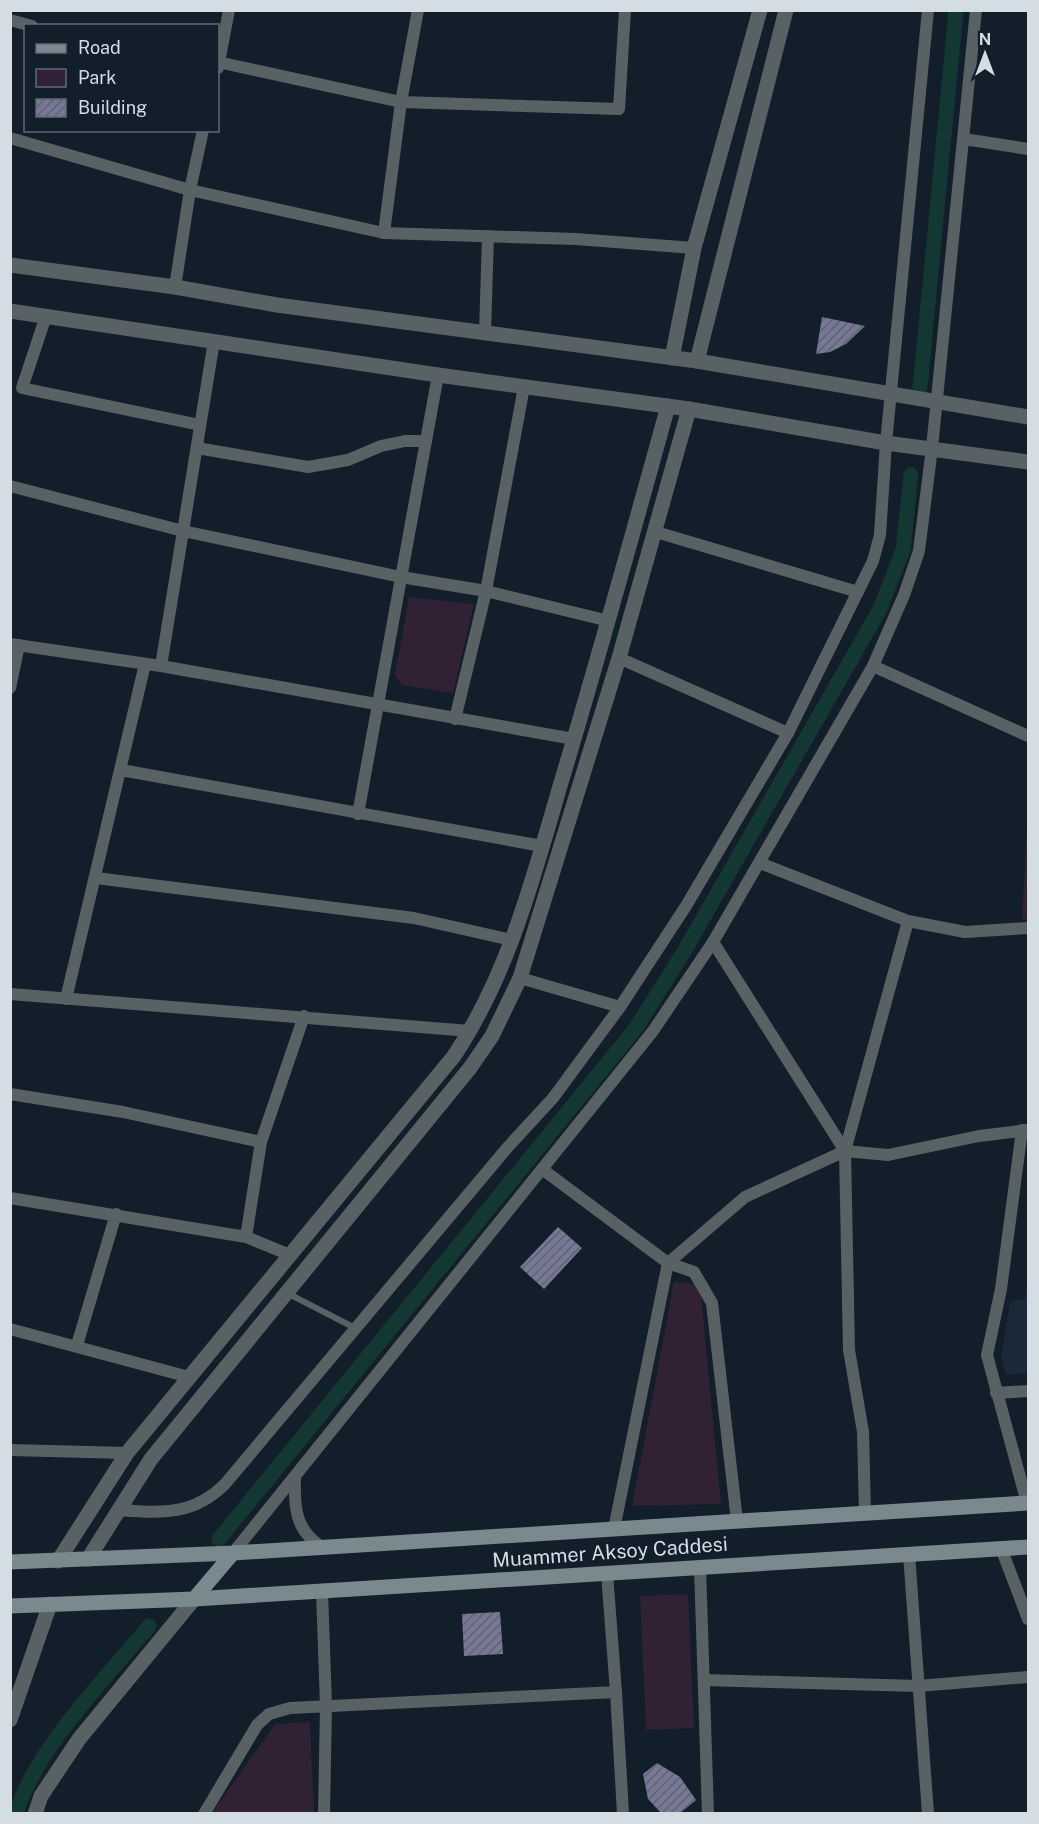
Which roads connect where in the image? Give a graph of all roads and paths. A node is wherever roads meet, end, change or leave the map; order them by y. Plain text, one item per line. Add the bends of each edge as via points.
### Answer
1 (230, 10) edge
2 (418, 10) edge
3 (626, 10) edge
4 (760, 10) edge
5 (786, 10) edge
6 (928, 10) edge
7 (975, 10) edge
8 (10, 20) edge
9 (25, 24) edge
10 (219, 60) edge
11 (219, 64) edge
12 (401, 102) junction
13 (203, 132) edge
14 (10, 138) edge
15 (964, 139) junction
16 (1029, 149) edge
17 (190, 190) junction
18 (384, 233) junction
19 (488, 236) junction
20 (694, 248) junction
21 (10, 265) edge
22 (175, 287) junction
23 (10, 311) edge
24 (46, 316) junction
25 (485, 333) junction
26 (214, 341) junction
27 (672, 358) junction
28 (697, 362) junction
29 (438, 375) junction
30 (524, 387) junction
31 (891, 395) junction
32 (937, 402) junction
33 (668, 406) junction
34 (689, 409) junction
35 (1029, 417) edge
36 (200, 425) junction
37 (426, 441) junction
38 (886, 443) junction
39 (197, 448) junction
40 (932, 448) junction
41 (1029, 462) edge
42 (10, 486) edge
43 (183, 531) junction
44 (656, 532) junction
45 (401, 577) junction
46 (486, 591) junction
47 (858, 592) junction
48 (609, 621) junction
49 (15, 644) edge
50 (619, 658) junction
51 (146, 664) junction
52 (161, 666) junction
53 (873, 666) junction
54 (10, 688) edge
55 (380, 706) junction
56 (455, 719) junction
57 (788, 733) junction
58 (1029, 736) edge
59 (574, 739) junction
60 (121, 770) junction
61 (358, 814) junction
62 (542, 846) junction
63 (760, 863) junction
64 (96, 878) junction
65 (908, 921) junction
66 (1029, 928) edge
67 (512, 940) junction
68 (713, 942) junction
69 (520, 978) junction
70 (10, 994) edge
71 (66, 999) junction
72 (620, 1007) junction
73 (304, 1016) junction
74 (470, 1032) junction
75 (10, 1094) edge
76 (1025, 1130) edge
77 (261, 1142) junction
78 (845, 1151) junction
79 (542, 1168) junction
80 (10, 1198) edge
81 (116, 1214) junction
82 (246, 1237) junction
83 (290, 1255) junction
84 (668, 1263) junction
85 (286, 1293) junction
86 (10, 1329) edge
87 (356, 1329) junction
88 (77, 1345) junction
89 (189, 1377) junction
90 (1029, 1391) edge
91 (996, 1393) junction
92 (10, 1450) edge
93 (127, 1453) junction
94 (295, 1477) junction
95 (1028, 1503) edge
96 (119, 1510) junction
97 (865, 1513) junction
98 (737, 1521) junction
99 (614, 1529) junction
100 (1029, 1547) edge
101 (324, 1548) junction
102 (1001, 1548) junction
103 (233, 1553) junction
104 (909, 1554) junction
105 (88, 1559) junction
106 (58, 1561) junction
107 (10, 1562) edge
108 (700, 1567) junction
109 (607, 1573) junction
110 (322, 1591) junction
111 (194, 1599) junction
112 (50, 1604) junction
113 (10, 1606) edge
114 (1029, 1619) edge
115 (1029, 1677) edge
116 (704, 1680) junction
117 (918, 1686) junction
118 (616, 1692) junction
119 (326, 1706) junction
120 (10, 1720) edge
121 (35, 1814) edge
122 (204, 1814) edge
123 (324, 1814) edge
124 (623, 1814) edge
125 (708, 1814) edge
126 (928, 1814) edge

1 - 10 street
2 - 12 street
3 - 12 street via 619,109
4 - 20 street
5 - 28 street
6 - 31 street
7 - 15 street
8 - 9 street
11 - 12 street
12 - 18 street
13 - 17 street
14 - 17 street
15 - 16 street
15 - 32 street
17 - 18 street
17 - 22 street
18 - 19 street
19 - 20 street
19 - 25 street
20 - 27 street
21 - 22 street
22 - 25 street
23 - 24 street
24 - 26 street
24 - 36 street via 22,388
25 - 27 street
26 - 29 street
26 - 36 street
27 - 28 street
28 - 31 street
29 - 30 street
29 - 37 street
30 - 33 street
30 - 46 street
31 - 32 street
31 - 38 street
32 - 35 street
32 - 40 street
33 - 34 street
33 - 48 street
34 - 38 street
34 - 44 street
36 - 39 street
37 - 39 street via 381,446 348,460 308,467
37 - 45 street
38 - 40 street
38 - 47 street via 880,535
39 - 43 street
40 - 41 street
40 - 53 street via 919,551
42 - 43 street
43 - 45 street
43 - 52 street
44 - 47 street
44 - 50 street
45 - 46 street
45 - 55 street
46 - 48 street
46 - 56 street
47 - 57 street
48 - 59 street
49 - 51 street
49 - 54 street
50 - 57 street
50 - 69 street
51 - 52 street
51 - 60 street
52 - 55 street
53 - 58 street
53 - 63 street
55 - 56 street
55 - 61 street
56 - 59 street
57 - 72 street via 686,906
59 - 62 street
60 - 61 street
60 - 64 street
61 - 62 street
62 - 67 street
63 - 65 street
63 - 68 street
64 - 67 street via 414,918
64 - 71 street
65 - 66 street via 965,932
65 - 78 street
67 - 74 street via 501,972
68 - 78 street
68 - 79 street via 653,1032
69 - 72 street
69 - 85 street via 492,1036 470,1068
70 - 71 street
71 - 73 street
72 - 87 street via 553,1098
73 - 74 street
73 - 77 street
74 - 83 street
75 - 77 street via 123,1112
76 - 78 street via 888,1155
76 - 91 street via 987,1355
77 - 82 street
78 - 84 street via 745,1197
78 - 97 street via 849,1350 863,1432
79 - 84 street
79 - 94 street
80 - 81 street
81 - 82 street
81 - 88 street
82 - 83 street
83 - 89 street
84 - 98 street via 694,1272 712,1303
84 - 99 street
85 - 87 lane
85 - 96 street via 151,1459
86 - 88 street
87 - 96 street via 216,1493 196,1506 175,1512
88 - 89 street
89 - 93 street
90 - 91 street
91 - 95 street
92 - 93 street
93 - 106 street
94 - 101 street via 298,1520 312,1541
94 - 103 street
95 - 97 main road, Muammer Aksoy Caddesi
96 - 105 street
97 - 98 main road, Muammer Aksoy Caddesi
98 - 99 main road, Muammer Aksoy Caddesi
99 - 101 main road, Muammer Aksoy Caddesi
100 - 102 main road, Muammer Aksoy Caddesi
101 - 103 main road, Muammer Aksoy Caddesi
102 - 104 main road, Muammer Aksoy Caddesi
102 - 114 street
103 - 105 main road, Muammer Aksoy Caddesi
103 - 111 main road
104 - 108 main road, Muammer Aksoy Caddesi
104 - 117 street
105 - 106 main road, Muammer Aksoy Caddesi
106 - 107 main road, Muammer Aksoy Caddesi
108 - 109 main road, Muammer Aksoy Caddesi
108 - 116 street
109 - 110 main road, Muammer Aksoy Caddesi
109 - 118 street
110 - 111 main road, Muammer Aksoy Caddesi
110 - 119 street
111 - 112 main road, Muammer Aksoy Caddesi
111 - 121 street via 79,1739 41,1796
112 - 113 main road, Muammer Aksoy Caddesi
112 - 120 street
115 - 117 street
116 - 117 street
116 - 125 street
117 - 126 street
118 - 119 street
118 - 124 street
119 - 122 street via 290,1708 269,1714 257,1725
119 - 123 street

